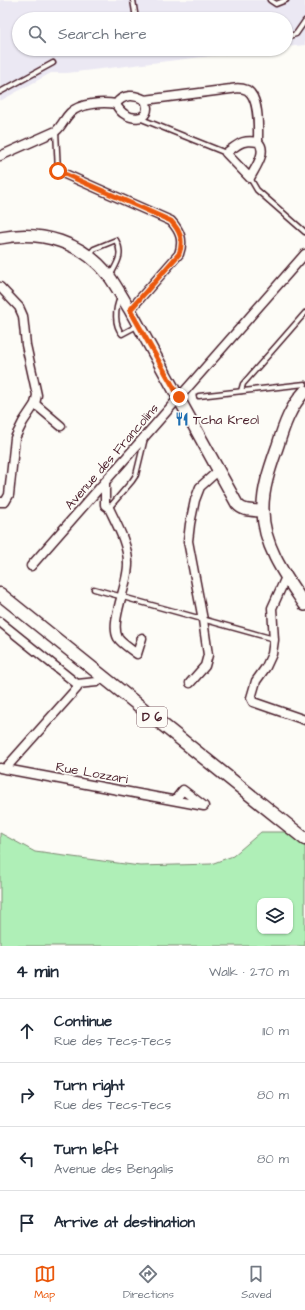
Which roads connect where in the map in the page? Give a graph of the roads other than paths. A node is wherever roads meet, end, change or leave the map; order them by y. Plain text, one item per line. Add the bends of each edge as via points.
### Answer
1 (133, 0) edge
2 (270, 0) edge
3 (286, 0) edge
4 (135, 12) edge
5 (305, 20) edge
6 (293, 35) edge
7 (53, 63) dead end
8 (0, 92) edge
9 (145, 100) junction
10 (116, 104) junction
11 (139, 118) junction
12 (56, 131) junction
13 (258, 142) junction
14 (226, 153) junction
15 (0, 156) edge
16 (58, 171) joint
17 (250, 178) junction
18 (305, 232) edge
19 (0, 238) edge
20 (305, 254) edge
21 (89, 256) junction
22 (110, 277) junction
23 (0, 287) edge
24 (122, 296) junction
25 (130, 310) junction
26 (305, 313) edge
27 (138, 325) junction
28 (305, 384) edge
29 (241, 391) junction
30 (305, 391) edge
31 (199, 396) dead end
32 (179, 397) junction
33 (35, 404) junction
34 (61, 426) dead end
35 (146, 434) junction
36 (219, 470) junction
37 (105, 482) junction
38 (0, 502) edge
39 (109, 508) junction
40 (263, 511) junction
41 (31, 566) dead end
42 (286, 577) junction
43 (94, 589) dead end
44 (0, 594) edge
45 (122, 597) junction
46 (0, 604) edge
47 (305, 605) edge
48 (203, 620) junction
49 (0, 622) edge
50 (142, 638) dead end
51 (274, 640) junction
52 (97, 682) junction
53 (190, 683) dead end
54 (77, 684) junction
55 (305, 720) edge
56 (2, 768) edge
57 (175, 800) dead end
58 (305, 839) edge
59 (305, 847) edge

1 - 4 lane
2 - 3 lane via 276,4
5 - 6 lane
7 - 8 lane
9 - 10 street via 129,96 120,99
9 - 11 street via 147,111
9 - 13 street via 231,88 247,90 256,104
10 - 11 street via 118,110 126,116
10 - 12 street via 80,106 70,112
11 - 14 lane
12 - 15 street
12 - 16 lane
13 - 14 street via 244,141
13 - 17 street via 262,150
14 - 17 street
16 - 25 street via 171,221 180,234 182,247 179,254
17 - 18 lane via 257,190
19 - 21 street via 35,235 51,238
20 - 32 street, Avenue des Francolins
21 - 22 street
21 - 22 lane via 94,248 116,240 121,252
22 - 24 street
23 - 33 street via 19,307 23,316 26,345 37,390
24 - 25 street
24 - 27 lane via 116,314 119,331 122,334
25 - 27 street
26 - 29 lane via 243,384
27 - 32 street
28 - 29 lane
29 - 31 lane
30 - 40 street via 286,419 266,488
32 - 35 street, Avenue des Francolins
32 - 36 street
33 - 34 street
33 - 38 street via 15,438 9,495 5,502
35 - 37 street, Avenue des Francolins
35 - 39 lane via 136,475
36 - 40 street via 242,509
36 - 48 street via 200,487 195,500 188,541
37 - 39 street via 105,505
37 - 41 street, Avenue des Francolins
39 - 45 street via 128,556 128,570
40 - 42 street via 270,546
42 - 47 street
42 - 51 street via 272,608
43 - 45 lane
44 - 58 main road, D 6
45 - 48 lane
45 - 50 street via 115,631 119,640 137,654
46 - 52 main road, D 6
48 - 51 lane
48 - 53 street via 208,655 205,666
49 - 54 street
51 - 55 street via 272,654 252,689 251,700
52 - 54 street
52 - 59 main road, D 6
54 - 56 street
56 - 57 street, Rue Lozzari

